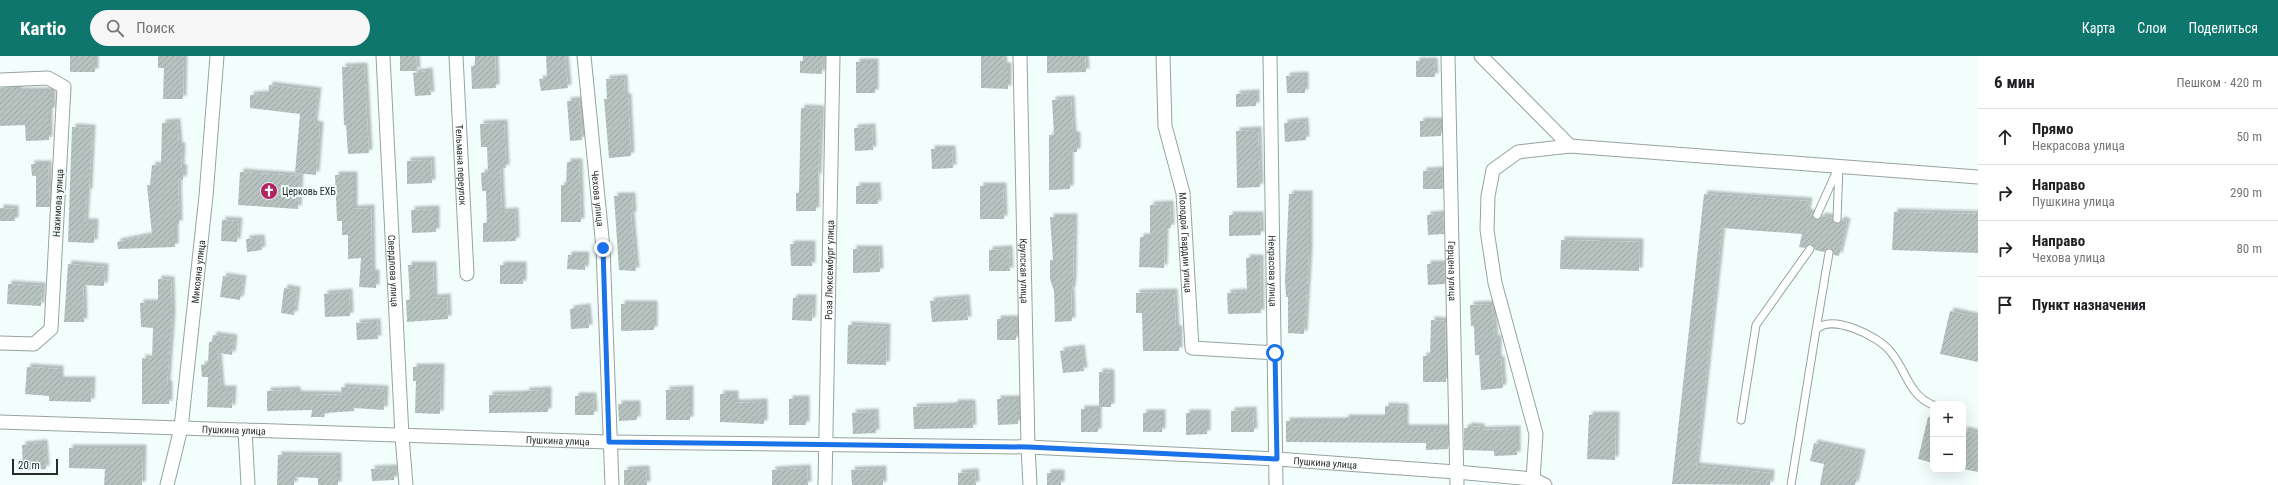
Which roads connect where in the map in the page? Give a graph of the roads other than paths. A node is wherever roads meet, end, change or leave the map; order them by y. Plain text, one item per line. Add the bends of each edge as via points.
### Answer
1 (217, 56) edge
2 (383, 56) edge
3 (456, 56) edge
4 (584, 56) edge
5 (833, 56) edge
6 (1020, 56) edge
7 (1163, 56) edge
8 (1270, 56) edge
9 (1448, 56) edge
10 (1481, 56) edge
11 (0, 80) edge
12 (1570, 146) junction
13 (1839, 166) junction
14 (1978, 177) edge
15 (1817, 215) dead end
16 (1837, 219) dead end
17 (1810, 249) dead end
18 (1829, 253) dead end
19 (467, 274) dead end
20 (1816, 330) junction
21 (0, 343) edge
22 (1275, 353) junction
23 (1930, 404) edge
24 (1741, 420) dead end
25 (0, 422) edge
26 (181, 428) junction
27 (245, 430) junction
28 (402, 436) junction
29 (609, 442) junction
30 (825, 444) junction
31 (1028, 447) junction
32 (1277, 459) junction
33 (1456, 472) junction
34 (1533, 479) junction
35 (168, 485) edge
36 (248, 485) edge
37 (406, 485) edge
38 (612, 485) edge
39 (825, 485) edge
40 (1030, 485) edge
41 (1276, 485) edge
42 (1457, 485) edge
43 (1545, 485) edge
44 (1791, 485) edge

1 - 26 street, Микояна улица via 206,196
2 - 28 street, Свердлова улица
3 - 19 street, Тельмана переулок
4 - 29 street, Чехова улица via 603,248
5 - 30 street, Роза Люксембург улица
6 - 31 street, Крупская улица
7 - 22 street, Молодой Гвардии улица via 1165,126 1183,193 1192,348
8 - 22 street, Некрасова улица
9 - 33 street, Герцена улица
10 - 12 street
11 - 21 street, Нахимова улица via 48,78 64,87 51,329 34,344
12 - 13 street
12 - 34 street via 1518,152 1493,170 1488,196 1487,230 1495,283 1536,434
13 - 14 street
13 - 15 lane
13 - 16 lane
17 - 24 lane via 1756,325
18 - 20 lane
20 - 23 lane via 1822,324 1832,323 1858,330 1890,350 1914,392
20 - 44 lane
22 - 32 street, Некрасова улица
25 - 26 street, Пушкина улица
26 - 27 street, Пушкина улица
26 - 35 street, Микояна улица
27 - 28 street, Пушкина улица
27 - 36 street
28 - 29 street, Пушкина улица
28 - 37 street, Свердлова улица
29 - 30 street, Пушкина улица
29 - 38 street, Чехова улица
30 - 31 street, Пушкина улица
30 - 39 street, Роза Люксембург улица
31 - 32 street, Пушкина улица
31 - 40 street, Крупская улица
32 - 33 street, Пушкина улица
32 - 41 street, Некрасова улица
33 - 34 street, Пушкина улица
33 - 42 street, Герцена улица
34 - 43 street, Пушкина улица

